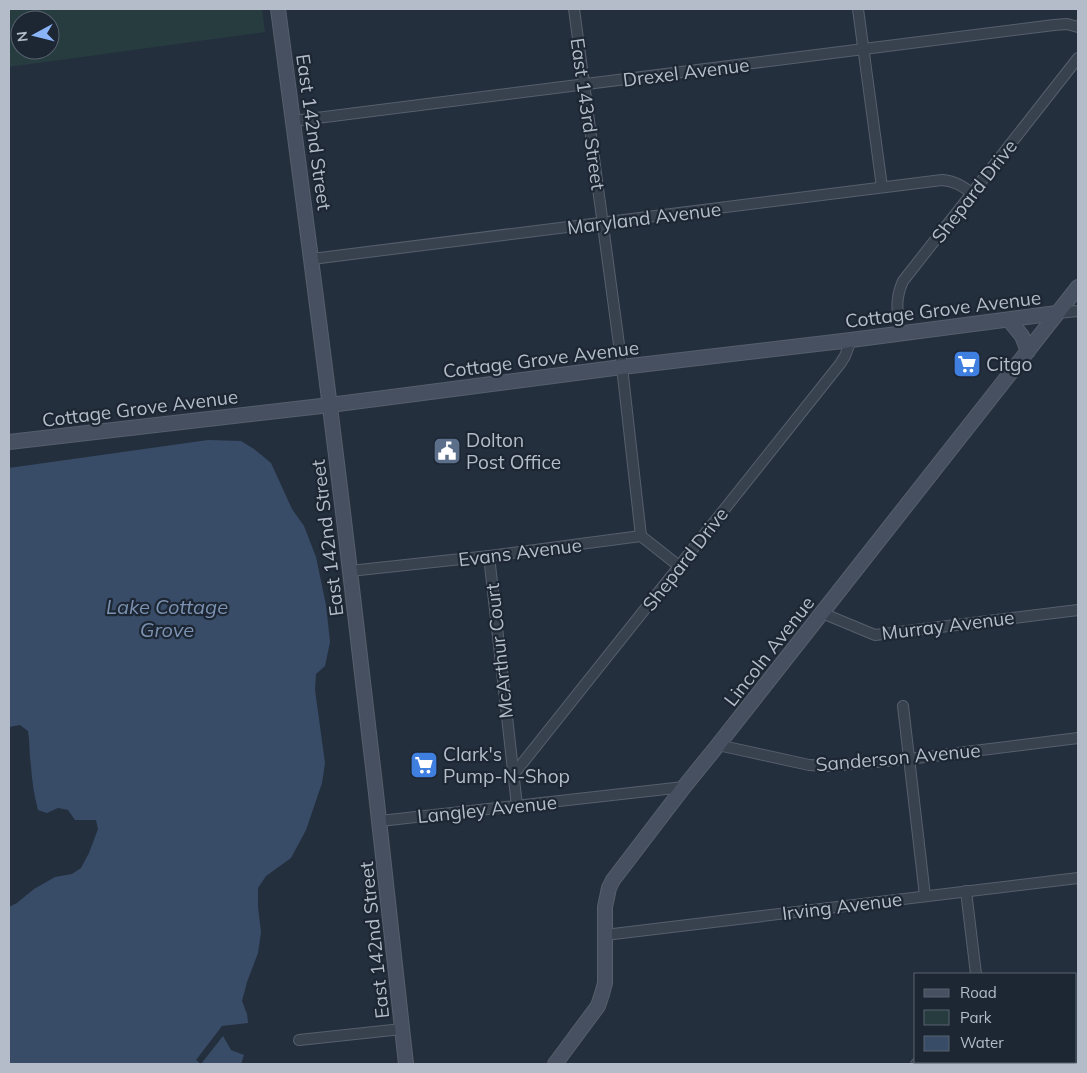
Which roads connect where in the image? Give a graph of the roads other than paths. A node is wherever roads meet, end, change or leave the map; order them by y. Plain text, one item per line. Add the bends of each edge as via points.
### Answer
1 (278, 9) edge
2 (574, 9) edge
3 (858, 9) edge
4 (1078, 27) edge
5 (864, 49) junction
6 (1078, 58) edge
7 (585, 84) junction
8 (294, 120) junction
9 (882, 187) junction
10 (972, 193) junction
11 (603, 223) junction
12 (312, 259) junction
13 (1078, 287) edge
14 (1078, 311) edge
15 (1057, 314) junction
16 (1009, 320) junction
17 (900, 333) junction
18 (851, 340) junction
19 (1028, 351) junction
20 (622, 367) junction
21 (330, 405) junction
22 (9, 442) edge
23 (641, 536) junction
24 (489, 556) junction
25 (679, 566) junction
26 (350, 571) junction
27 (1078, 610) edge
28 (822, 613) junction
29 (903, 706) dead end
30 (1078, 738) edge
31 (718, 745) junction
32 (909, 759) junction
33 (513, 775) junction
34 (684, 787) junction
35 (517, 806) junction
36 (380, 821) junction
37 (1078, 878) edge
38 (966, 891) junction
39 (925, 896) junction
40 (605, 935) junction
41 (976, 973) edge
42 (402, 1028) junction
43 (298, 1040) dead end
44 (406, 1064) edge
45 (555, 1064) edge

1 - 8 street, East 142nd Street
2 - 7 street, East 143rd Street
3 - 5 street
4 - 5 street, Drexel Avenue via 1054,25
5 - 7 street, Drexel Avenue
5 - 9 street
6 - 10 street, Shepard Drive
7 - 8 street, Drexel Avenue
7 - 11 street, East 143rd Street
8 - 12 street, East 142nd Street
9 - 10 street, Maryland Avenue via 942,180 959,184
9 - 11 street, Maryland Avenue
10 - 17 street, Shepard Drive via 903,281 897,301
11 - 12 street, Maryland Avenue
11 - 20 street, East 143rd Street
12 - 21 street, East 142nd Street
13 - 15 street, Lincoln Avenue
14 - 15 street, Cottage Grove Avenue
15 - 16 street, Cottage Grove Avenue
15 - 19 street, Lincoln Avenue
16 - 17 street, Cottage Grove Avenue
16 - 19 street via 1022,336
17 - 18 street, Cottage Grove Avenue
18 - 20 street, Cottage Grove Avenue
18 - 25 street, Shepard Drive via 840,364
19 - 28 street, Lincoln Avenue
20 - 21 street, Cottage Grove Avenue
20 - 23 street, East 143rd Street
21 - 22 street, Cottage Grove Avenue
21 - 26 street, East 142nd Street
23 - 24 street, Evans Avenue
23 - 25 street
24 - 26 street, Evans Avenue
24 - 33 street, McArthur Court
25 - 33 street, Shepard Drive
26 - 36 street, East 142nd Street
27 - 28 street, Murray Avenue via 875,635
28 - 31 street, Lincoln Avenue
29 - 32 street
30 - 32 street, Sanderson Avenue
31 - 32 street, Sanderson Avenue via 809,765
31 - 34 street, Lincoln Avenue
32 - 39 street
33 - 35 street, McArthur Court
34 - 35 street, Langley Avenue
34 - 40 street, Lincoln Avenue via 608,888
35 - 36 street, Langley Avenue
36 - 42 street, East 142nd Street
37 - 38 street, Irving Avenue
38 - 39 street, Irving Avenue
38 - 41 street
39 - 40 street, Irving Avenue
40 - 45 street, Lincoln Avenue via 605,983 598,1006
42 - 43 street
42 - 44 street, East 142nd Street

